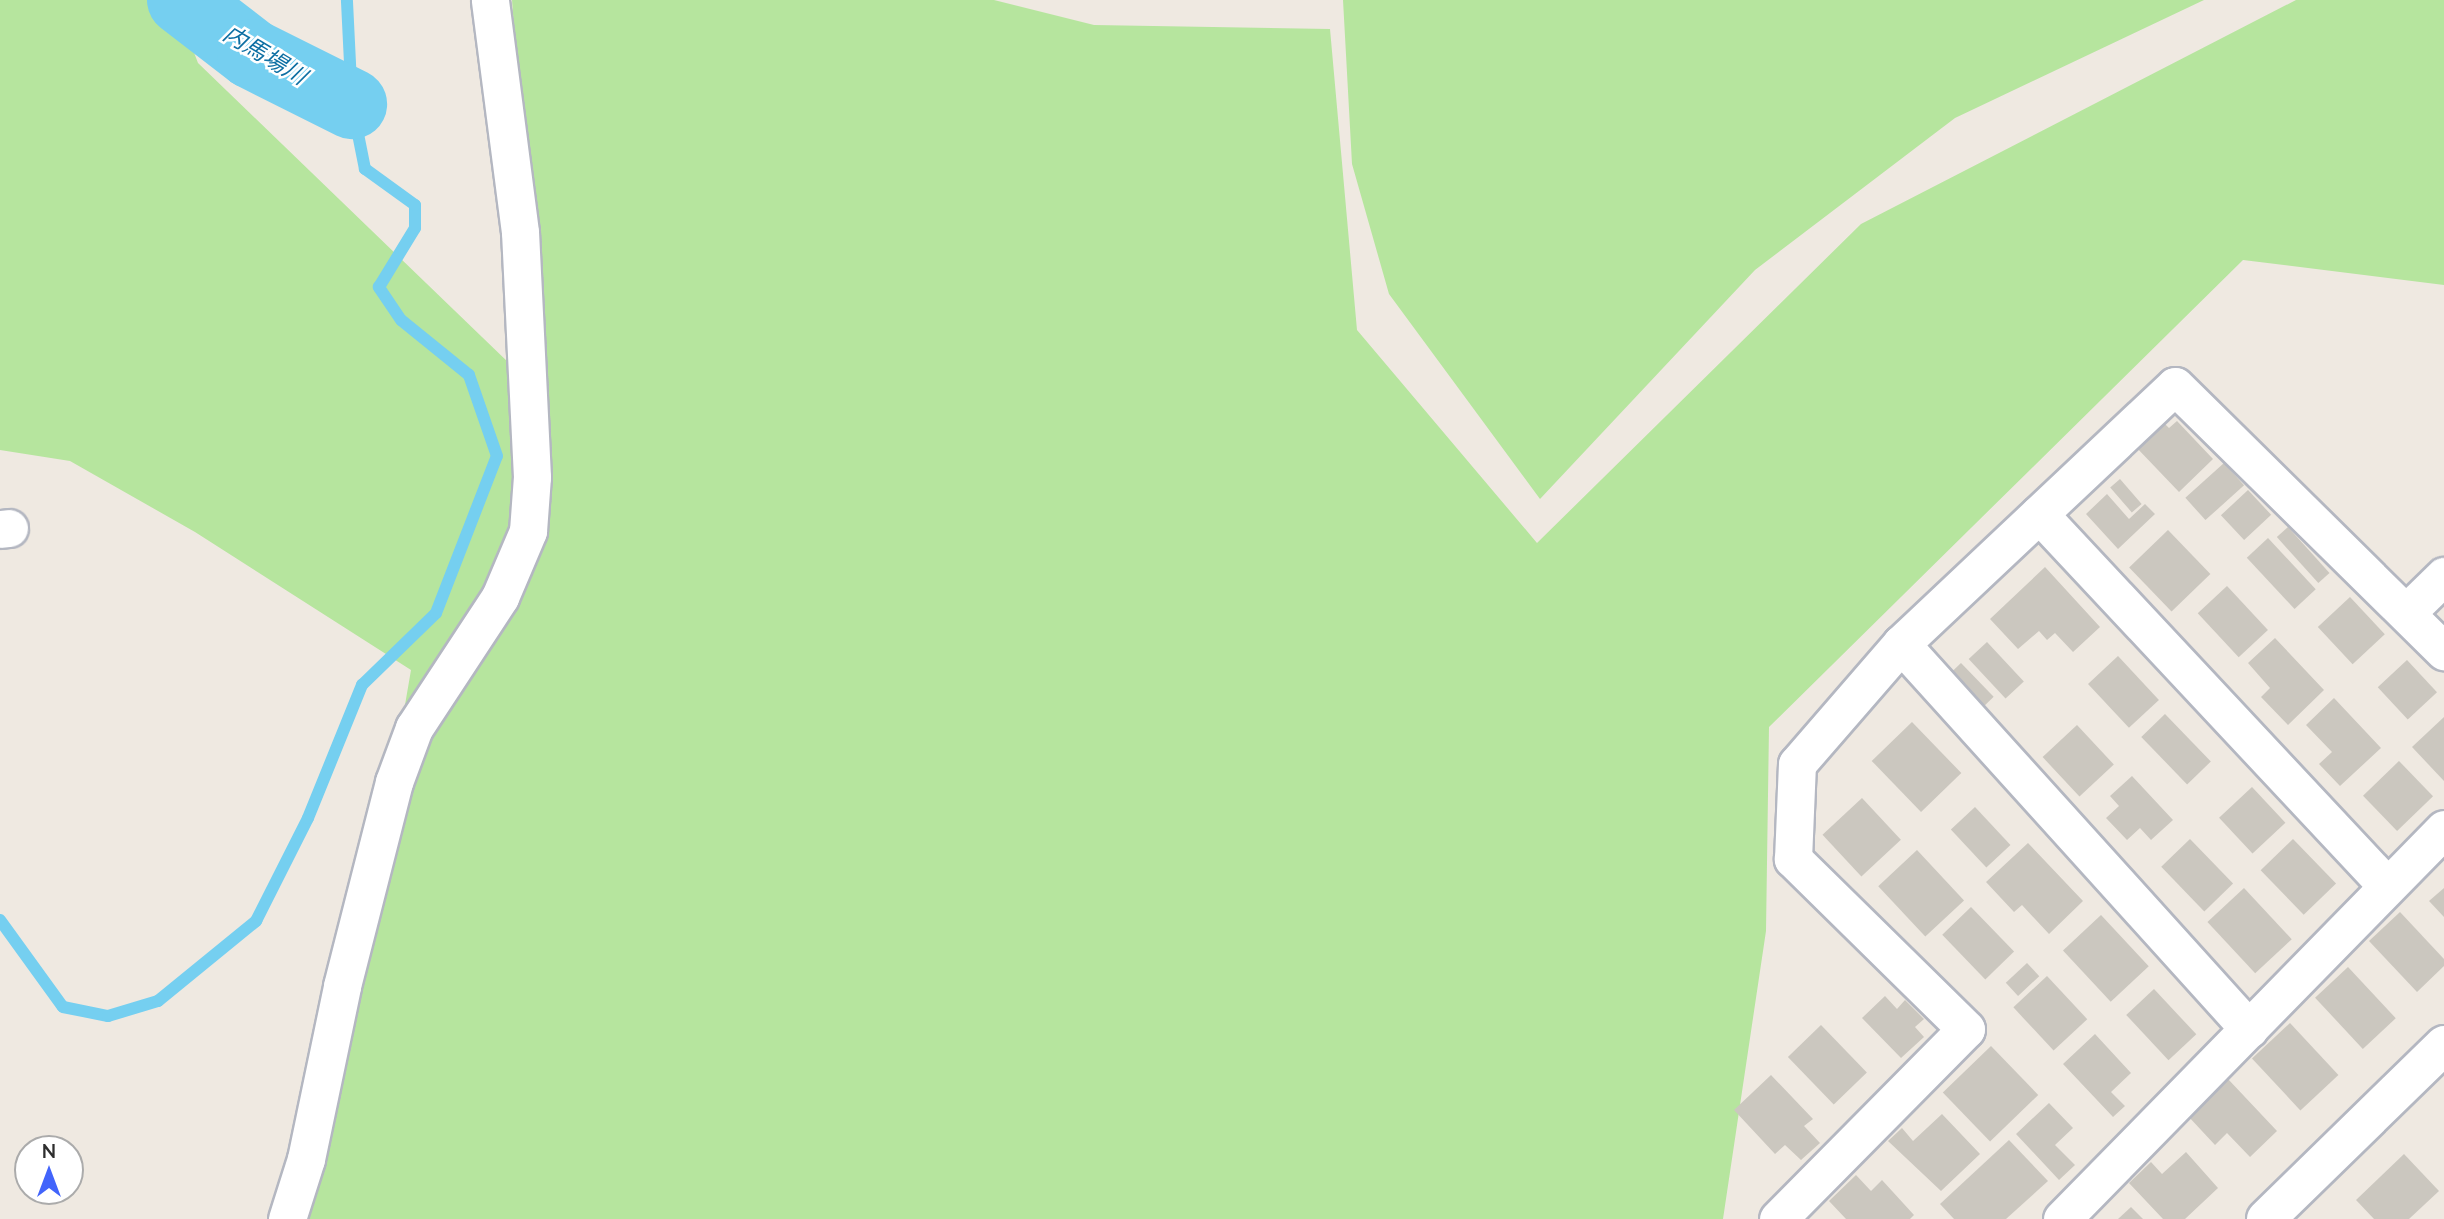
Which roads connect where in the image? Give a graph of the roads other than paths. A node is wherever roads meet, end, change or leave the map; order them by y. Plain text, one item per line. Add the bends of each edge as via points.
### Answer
1 (490, 0) edge
2 (2039, 514) junction
3 (2444, 576) edge
4 (2407, 612) junction
5 (1900, 644) junction
6 (2444, 651) edge
7 (2444, 829) edge
8 (2387, 886) junction
9 (2249, 1029) junction
10 (2444, 1045) edge
11 (287, 1219) edge
12 (1778, 1219) edge
13 (2062, 1219) edge
14 (2266, 1219) edge

1 - 11 street via 520,232 532,477 527,531 500,597 414,728 394,782 342,986 306,1160
2 - 4 street via 2175,386
2 - 5 street
2 - 8 street
3 - 4 street
4 - 6 street
5 - 9 street
5 - 12 street via 1797,764 1793,859 1966,1029
7 - 8 street
8 - 9 street
9 - 13 street
10 - 14 street

